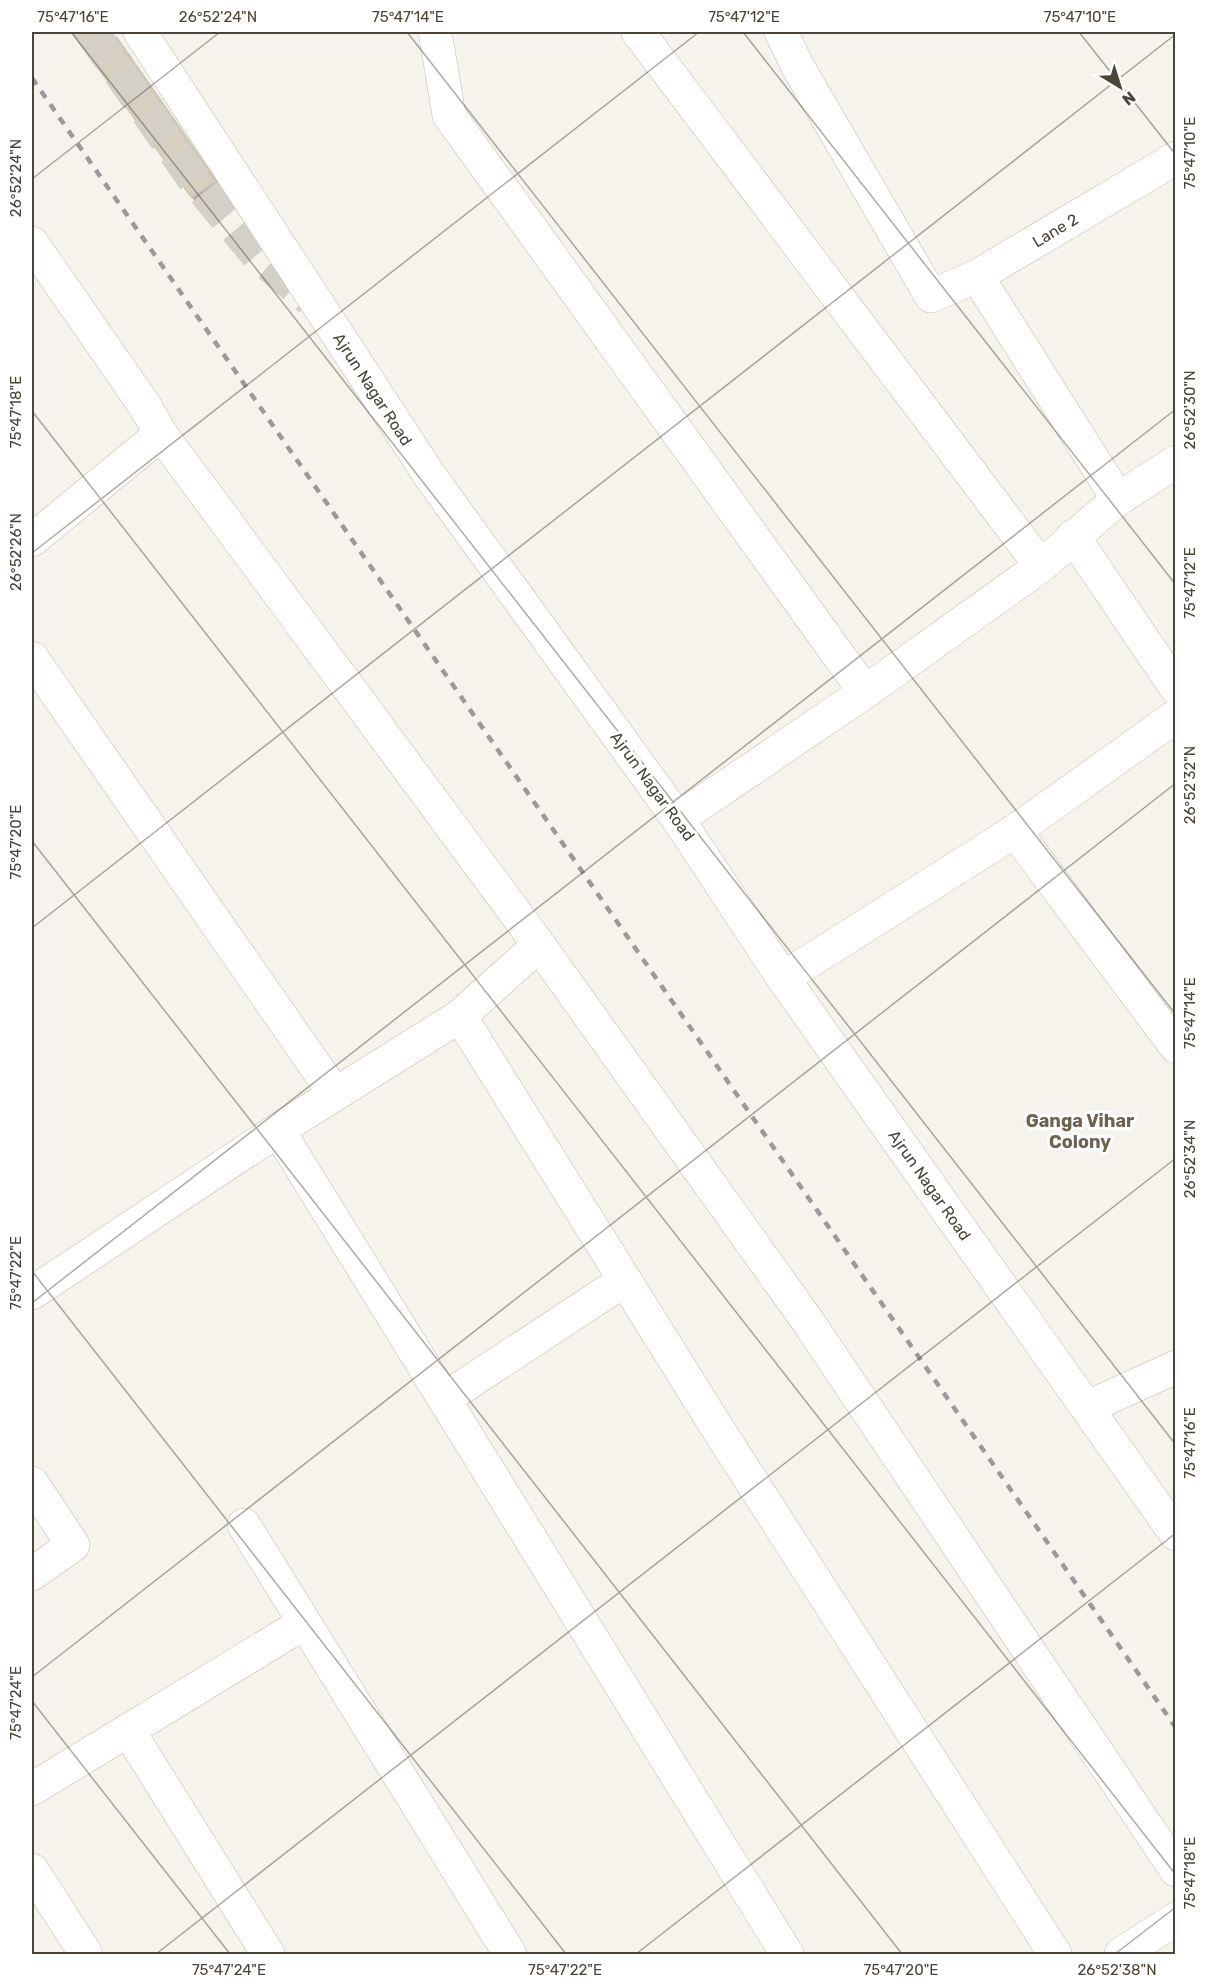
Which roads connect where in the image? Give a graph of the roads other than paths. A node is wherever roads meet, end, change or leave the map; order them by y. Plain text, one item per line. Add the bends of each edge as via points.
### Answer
1 (140, 32) edge
2 (435, 32) edge
3 (638, 32) edge
4 (781, 32) edge
5 (1176, 158) edge
6 (32, 243) edge
7 (977, 276) junction
8 (161, 434) junction
9 (1176, 462) edge
10 (1118, 499) junction
11 (1073, 536) junction
12 (32, 540) edge
13 (1041, 566) junction
14 (32, 658) edge
15 (1176, 688) edge
16 (865, 692) junction
17 (1176, 716) edge
18 (678, 819) junction
19 (1015, 831) junction
20 (539, 945) junction
21 (783, 978) junction
22 (460, 1016) junction
23 (1176, 1047) edge
24 (335, 1094) junction
25 (278, 1130) junction
26 (626, 1280) junction
27 (32, 1293) edge
28 (1176, 1366) edge
29 (444, 1399) junction
30 (1088, 1407) junction
31 (32, 1483) edge
32 (244, 1525) dead end
33 (1176, 1534) edge
34 (32, 1574) edge
35 (304, 1623) junction
36 (128, 1730) junction
37 (32, 1789) edge
38 (32, 1870) edge
39 (1176, 1870) edge
40 (1176, 1919) edge
41 (86, 1954) edge
42 (268, 1954) edge
43 (510, 1954) edge
44 (787, 1954) edge
45 (1055, 1954) edge
46 (1121, 1954) edge

1 - 18 street, Ajrun Nagar Road via 430,476
2 - 16 street via 449,115
3 - 13 street
4 - 7 street, Lane 2 via 931,296
5 - 7 street, Lane 2
6 - 8 street
7 - 10 street
8 - 12 street
8 - 20 street
9 - 10 street
10 - 11 street
11 - 13 street
11 - 15 street
13 - 16 street
14 - 24 street
16 - 18 street
17 - 19 street
18 - 21 street, Ajrun Nagar Road
19 - 21 street
19 - 23 street
20 - 22 street
20 - 39 street via 809,1323
21 - 30 street, Ajrun Nagar Road
22 - 24 street
22 - 26 street
24 - 25 street
25 - 27 street
25 - 29 street
26 - 29 street
26 - 45 street
28 - 30 street
29 - 44 street
30 - 33 street, Ajrun Nagar Road
31 - 34 street via 73,1545
32 - 35 street
35 - 36 street
35 - 43 street
36 - 37 street
36 - 42 street
38 - 41 street
40 - 46 street

